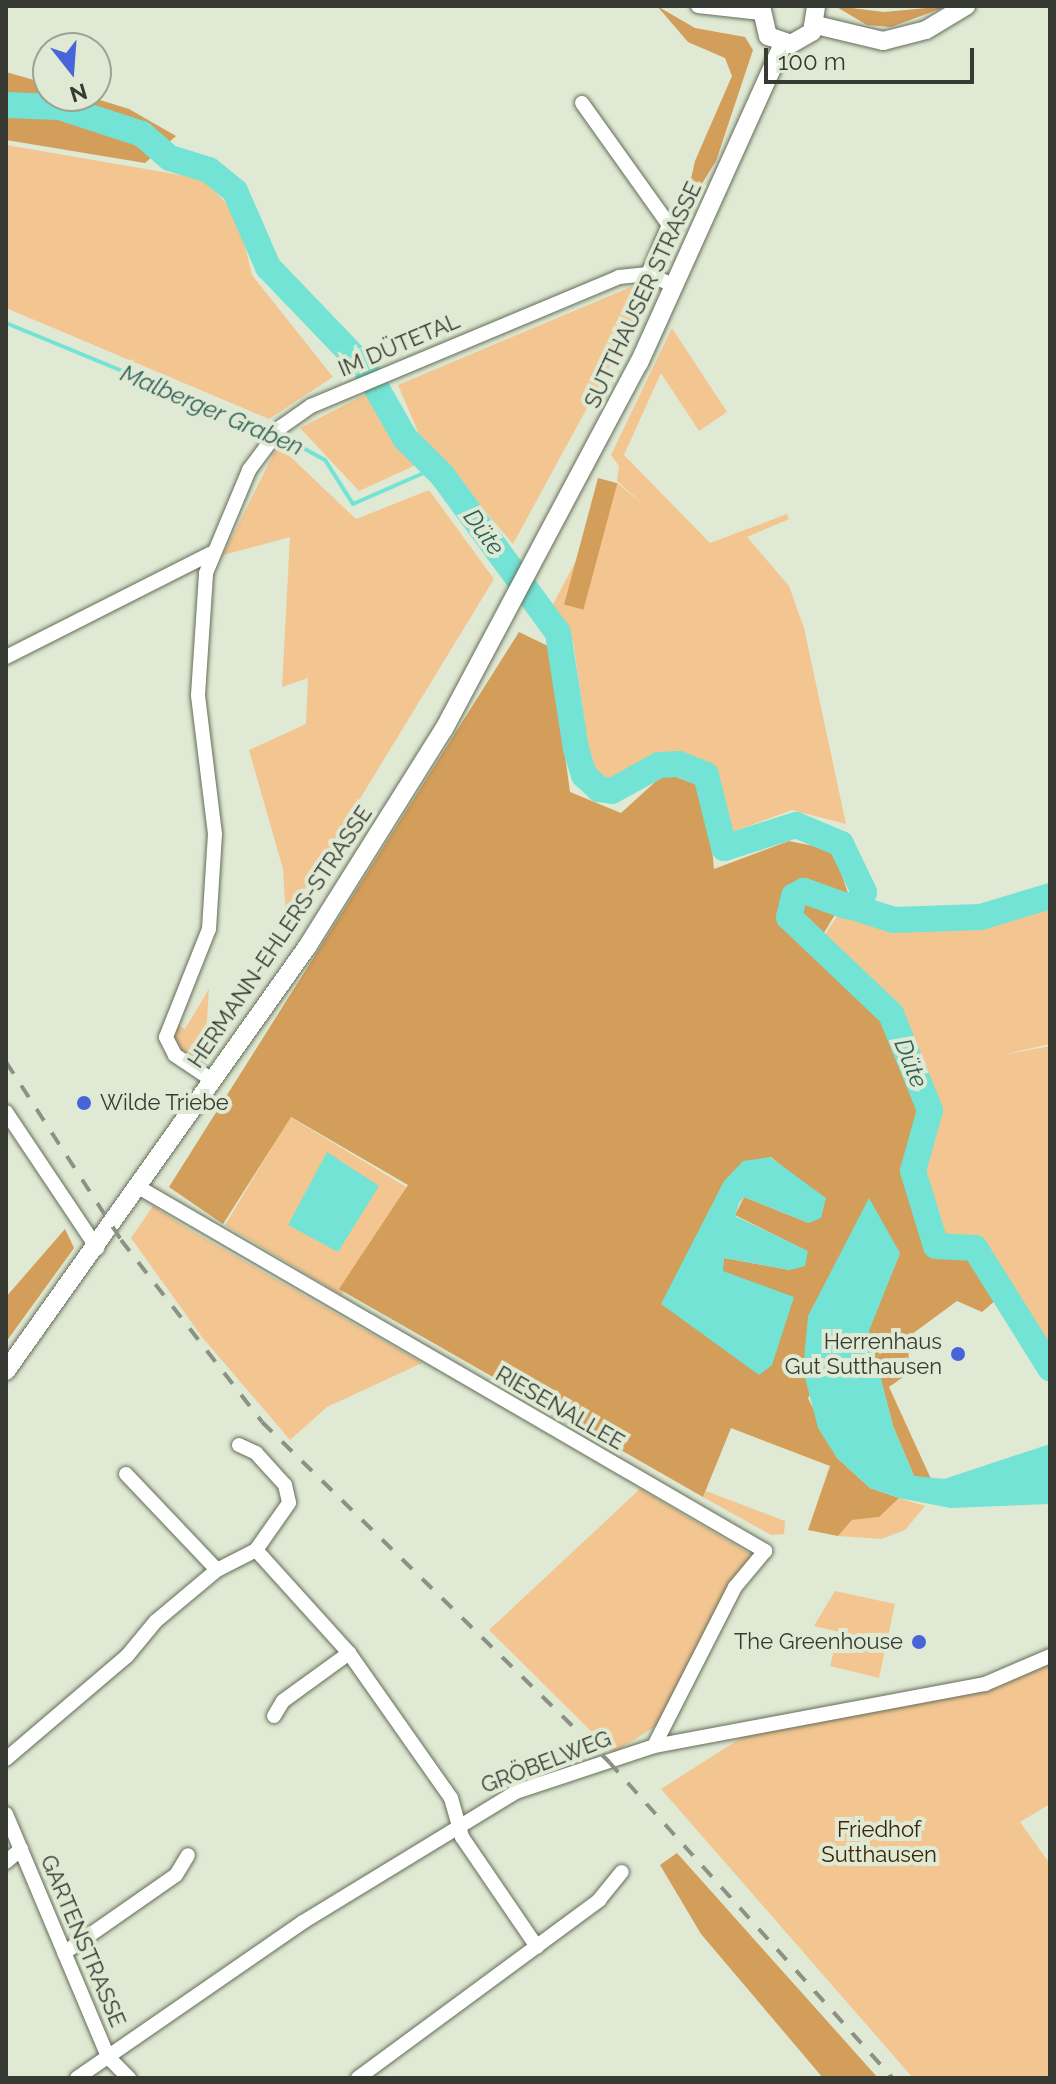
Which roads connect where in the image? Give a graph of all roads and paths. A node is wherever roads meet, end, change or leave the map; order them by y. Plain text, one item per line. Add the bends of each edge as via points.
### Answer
1 (698, 6) edge
2 (966, 6) edge
3 (760, 10) edge
4 (816, 15) edge
5 (783, 44) junction
6 (582, 103) dead end
7 (648, 274) junction
8 (675, 286) junction
9 (210, 554) junction
10 (517, 595) joint
11 (6, 657) edge
12 (212, 1080) junction
13 (6, 1112) edge
14 (140, 1188) junction
15 (97, 1248) junction
16 (6, 1371) edge
17 (239, 1445) dead end
18 (126, 1474) dead end
19 (256, 1550) junction
20 (217, 1570) junction
21 (349, 1653) junction
22 (1050, 1656) edge
23 (274, 1716) dead end
24 (654, 1746) junction
25 (6, 1759) edge
26 (6, 1814) edge
27 (458, 1823) junction
28 (21, 1849) junction
29 (188, 1855) dead end
30 (6, 1862) edge
31 (622, 1872) dead end
32 (537, 1947) junction
33 (64, 1953) junction
34 (108, 2057) junction
35 (77, 2078) edge
36 (129, 2078) edge
37 (358, 2078) edge

1 - 3 street
2 - 4 street via 926,30 883,41
3 - 5 street via 768,36
4 - 5 street via 799,42
5 - 8 street, SUTTHAUSER STRASSE
6 - 7 street via 669,225
7 - 8 street
7 - 9 street, IM DÜTETAL via 619,277 363,384 281,427 269,440
8 - 10 street, SUTTHAUSER STRASSE
9 - 11 street
9 - 12 street via 198,695 217,871 200,962 166,1037 175,1055
10 - 12 street, HERMANN-EHLERS-STRASSE via 398,805
12 - 14 street, HERMANN-EHLERS-STRASSE
13 - 15 street
14 - 15 street, HERMANN-EHLERS-STRASSE
14 - 24 street, RIESENALLEE via 765,1551 735,1587
15 - 16 street, HERMANN-EHLERS-STRASSE
17 - 19 street via 256,1453 285,1485 289,1503
18 - 20 street
19 - 20 street
19 - 21 street
20 - 25 street
21 - 23 street via 283,1701
21 - 27 street via 451,1798
22 - 24 street, GRÖBELWEG via 985,1684
24 - 27 street, GRÖBELWEG via 516,1792
26 - 28 street, GARTENSTRASSE
27 - 32 street
27 - 34 street, GRÖBELWEG
28 - 30 street
28 - 33 street, GARTENSTRASSE
29 - 33 street via 176,1875
31 - 32 street via 599,1900
32 - 37 street
33 - 34 street, GARTENSTRASSE
34 - 35 street, GRÖBELWEG
34 - 36 street, GARTENSTRASSE

